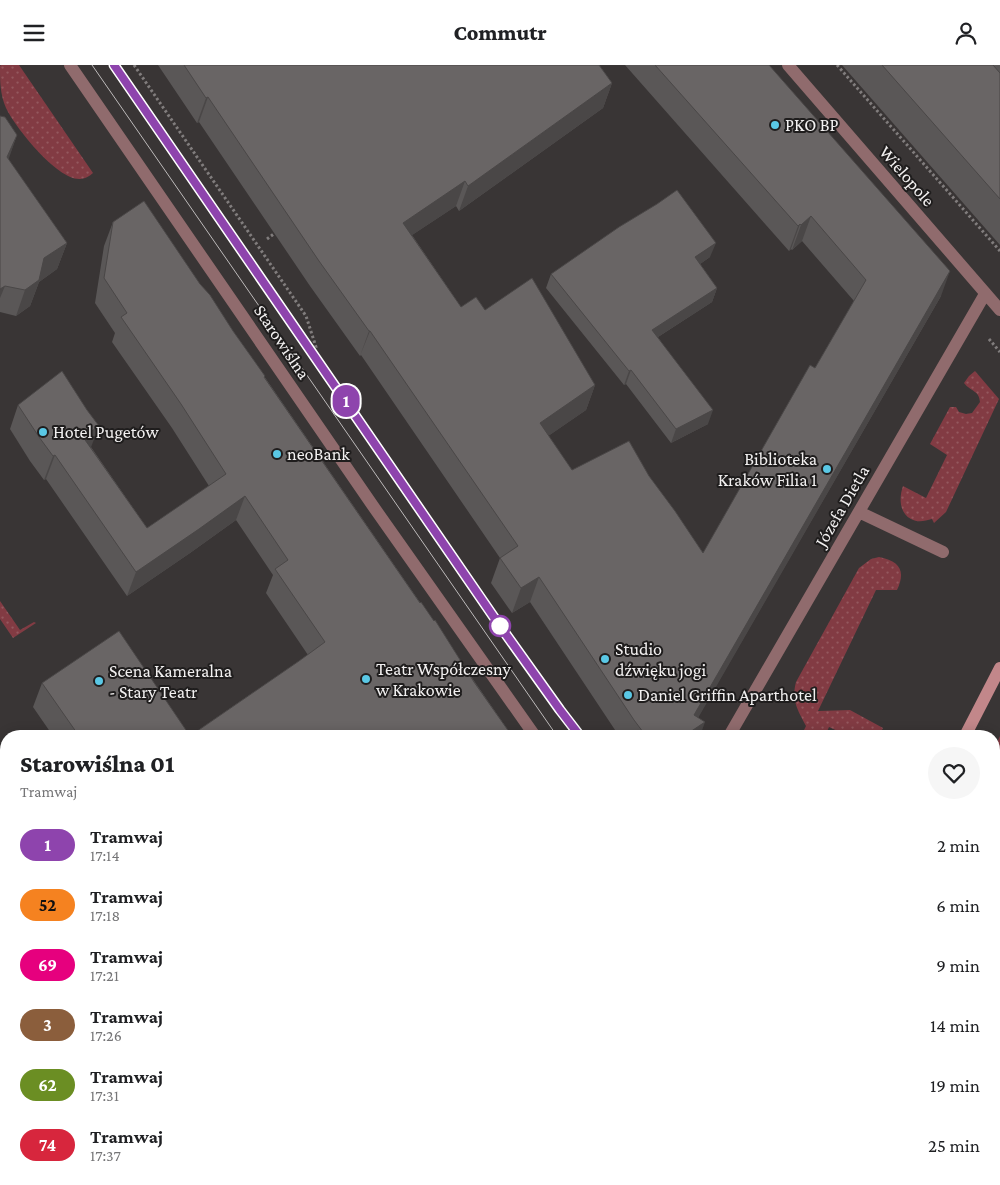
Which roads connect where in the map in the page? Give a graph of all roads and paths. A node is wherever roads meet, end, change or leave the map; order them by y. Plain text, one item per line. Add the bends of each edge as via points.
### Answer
1 (70, 65) edge
2 (134, 65) edge
3 (788, 65) edge
4 (837, 65) edge
5 (275, 233) dead end
6 (267, 239) dead end
7 (1000, 251) edge
8 (985, 293) junction
9 (1000, 310) edge
10 (314, 355) dead end
11 (859, 512) junction
12 (943, 552) dead end
13 (1000, 668) edge
14 (532, 730) edge
15 (732, 730) edge
16 (968, 730) edge

1 - 14 street, Starowiślna via 373,506
2 - 10 path via 306,316 316,347
3 - 8 street, Wielopole
4 - 7 path
5 - 6 path
8 - 9 street, Wielopole
8 - 11 street, Józefa Dietla
11 - 12 street
11 - 15 street, Józefa Dietla
13 - 16 street

